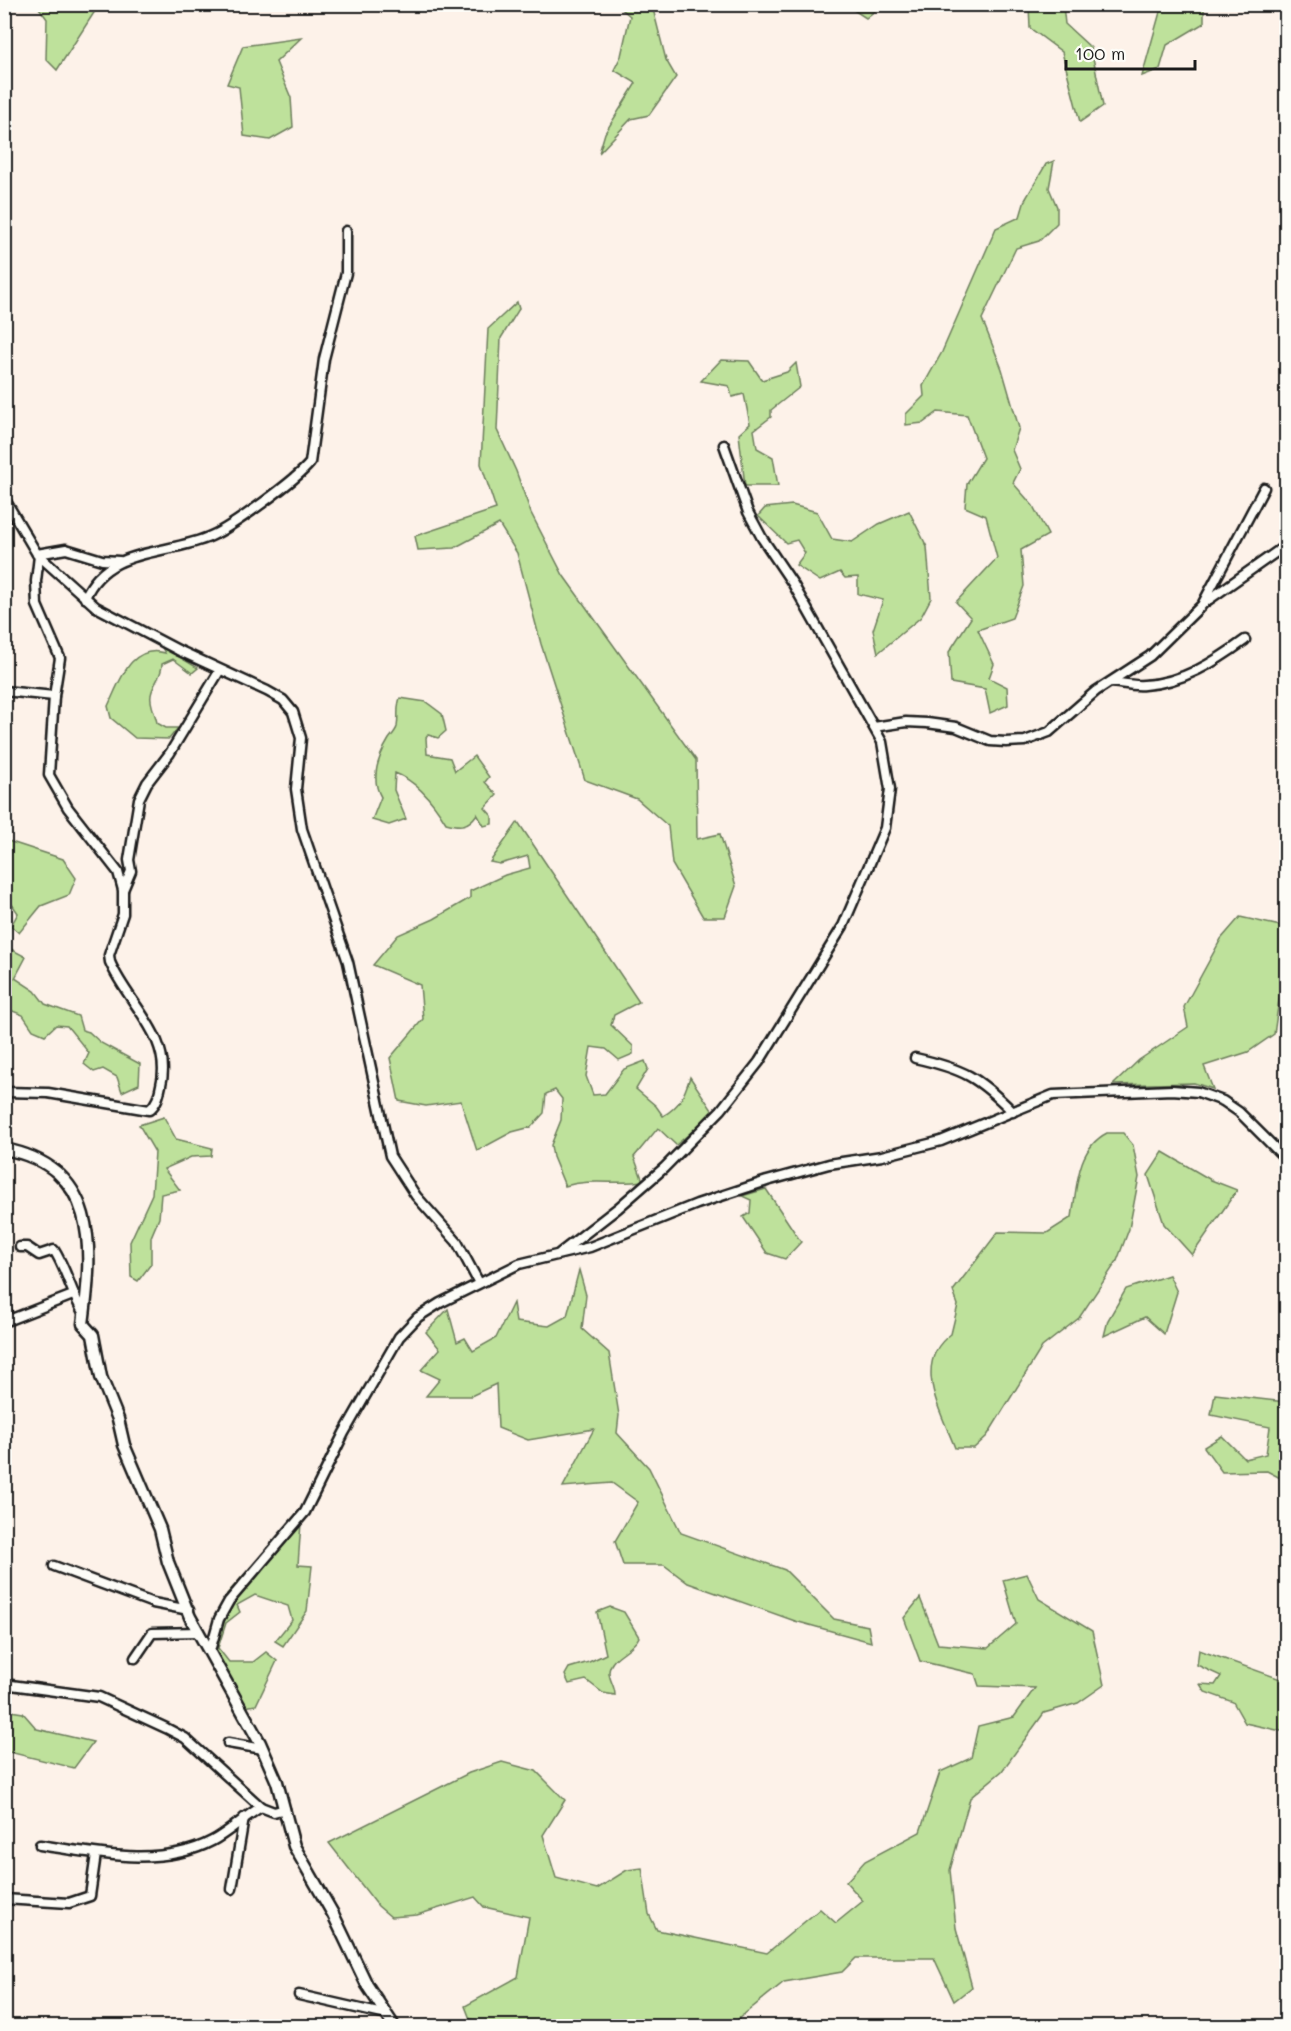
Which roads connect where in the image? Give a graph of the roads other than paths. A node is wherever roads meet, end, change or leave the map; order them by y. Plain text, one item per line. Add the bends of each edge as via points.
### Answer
1 (346, 231) dead end
2 (724, 445) dead end
3 (1264, 488) dead end
4 (4, 498) edge
5 (1282, 548) dead end
6 (38, 555) junction
7 (119, 561) junction
8 (85, 598) junction
9 (1202, 605) junction
10 (1245, 640) dead end
11 (220, 670) junction
12 (1111, 682) junction
13 (4, 691) edge
14 (54, 696) junction
15 (874, 727) junction
16 (123, 890) junction
17 (915, 1058) dead end
18 (4, 1092) edge
19 (1013, 1112) junction
20 (4, 1149) edge
21 (1287, 1159) edge
22 (20, 1247) dead end
23 (557, 1255) junction
24 (479, 1282) junction
25 (73, 1295) junction
26 (4, 1303) edge
27 (84, 1314) junction
28 (54, 1566) dead end
29 (189, 1610) junction
30 (199, 1632) junction
31 (210, 1652) junction
32 (135, 1658) dead end
33 (4, 1684) edge
34 (228, 1743) dead end
35 (263, 1749) junction
36 (261, 1807) junction
37 (285, 1809) junction
38 (244, 1818) junction
39 (40, 1845) dead end
40 (96, 1854) junction
41 (232, 1889) dead end
42 (4, 1899) edge
43 (299, 1995) dead end
44 (387, 2015) junction
45 (394, 2026) edge

1 - 7 street via 346,273 324,359 310,463 214,535
2 - 15 street via 758,529
3 - 9 street
4 - 6 street
5 - 9 street
6 - 7 street via 66,549
6 - 8 street
6 - 14 street via 38,605 60,658
7 - 8 street via 96,579
8 - 11 street
9 - 12 street via 1150,656
10 - 12 street via 1210,665 1183,676 1144,685
11 - 16 street via 139,799 129,860 131,871
11 - 24 street via 283,700 298,721 301,738 296,789 302,829 348,962 390,1156 416,1196 457,1242
12 - 15 street via 1049,732 1025,741 990,741 956,728 927,723
13 - 14 street
14 - 16 street via 50,775 68,808 114,864
15 - 23 street via 886,754 888,771 885,828 843,926 827,953 759,1062 721,1110 644,1186
16 - 18 street via 123,914 109,955 110,963 160,1049 162,1079 153,1107 143,1111 48,1093
17 - 19 street via 963,1071
19 - 21 street via 1069,1092 1198,1092 1239,1112
19 - 23 street via 940,1141 829,1164 721,1195 590,1247
20 - 27 street via 62,1174 76,1194 84,1221 88,1266
22 - 25 street via 39,1255 54,1250 64,1264
23 - 24 street via 519,1264
24 - 31 street via 418,1317 393,1345 305,1512 229,1601 219,1619
25 - 26 street via 9,1320
25 - 27 street
27 - 29 street via 82,1324 93,1335 101,1377 124,1445 160,1528 168,1562
28 - 29 street via 153,1603
29 - 30 street
30 - 31 street
30 - 32 street via 152,1633
31 - 35 street
33 - 36 street via 99,1697 166,1728 185,1738
34 - 35 street
35 - 37 street
36 - 37 street via 274,1812
36 - 38 street
37 - 44 street via 294,1846 367,1985
38 - 40 street via 214,1840 187,1851
38 - 41 street
39 - 40 street
40 - 42 street via 90,1896 69,1904
43 - 44 street
44 - 45 street

